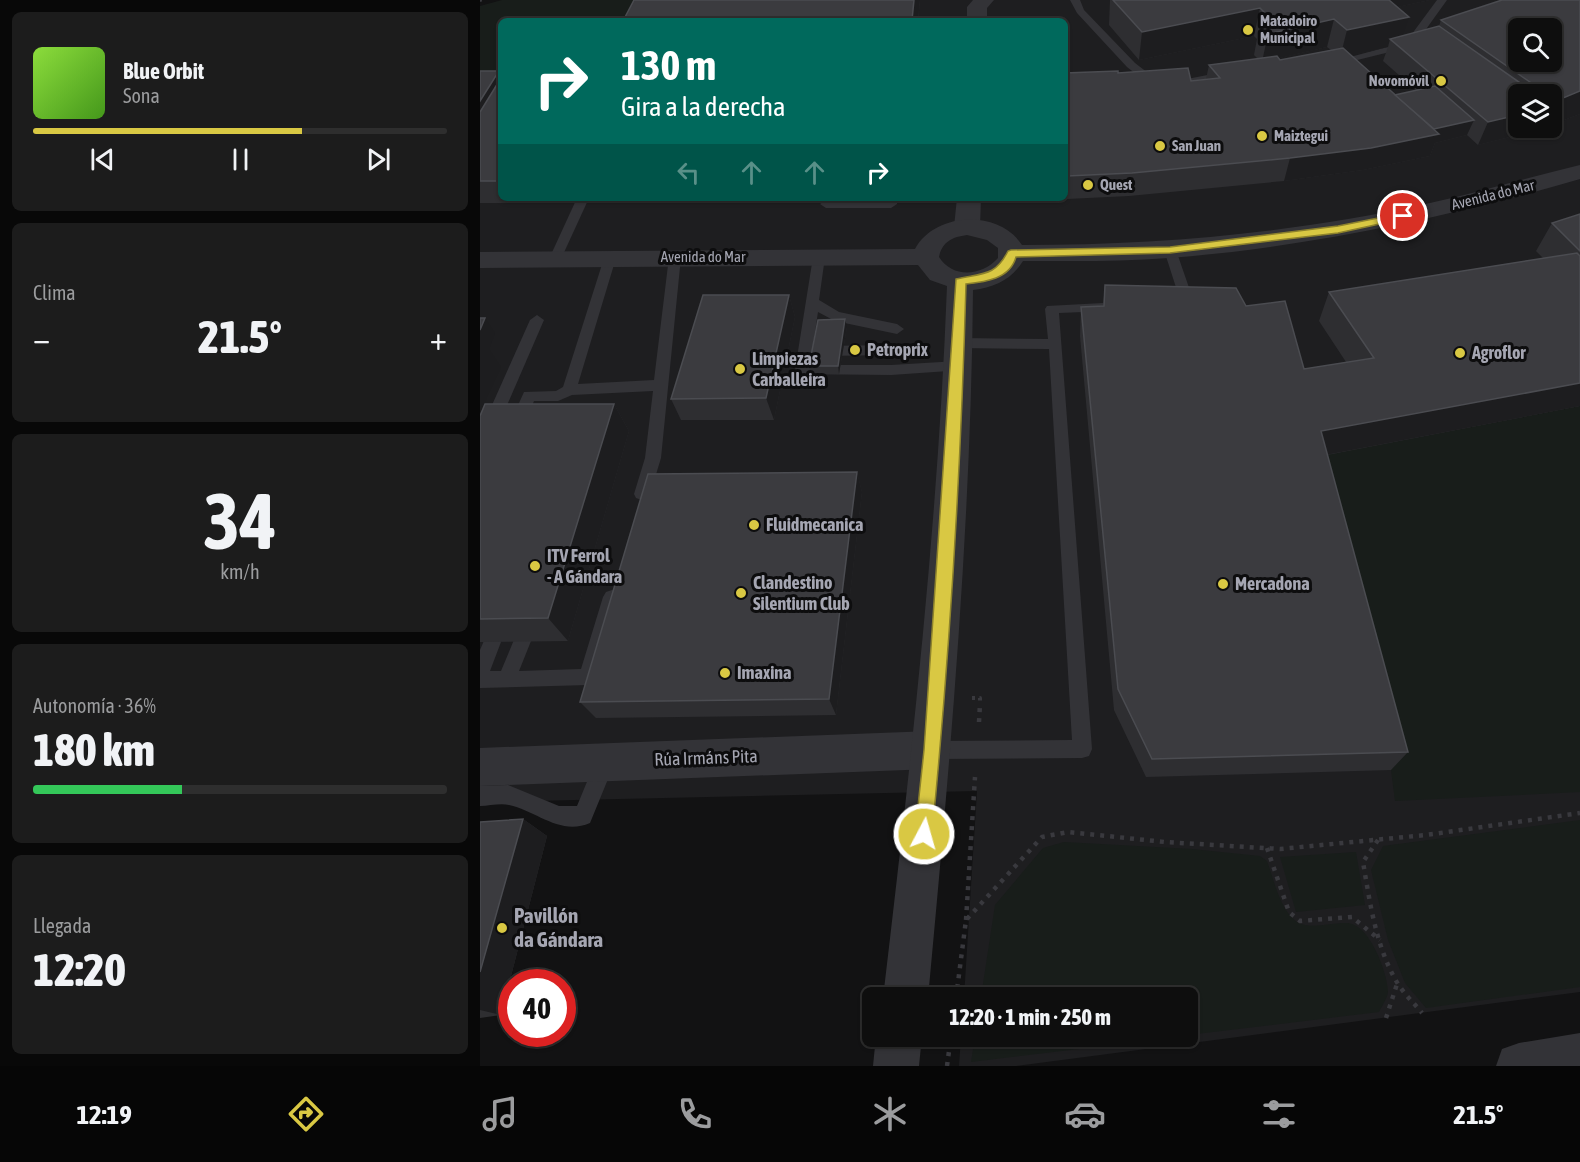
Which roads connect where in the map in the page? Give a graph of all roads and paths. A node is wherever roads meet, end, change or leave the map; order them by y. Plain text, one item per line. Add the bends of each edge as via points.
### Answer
1 (984, 0) edge
2 (1075, 0) edge
3 (1442, 0) edge
4 (977, 18) edge
5 (1320, 63) edge
6 (1242, 71) edge
7 (1576, 176) edge
8 (582, 201) edge
9 (891, 201) edge
10 (969, 201) edge
11 (826, 204) dead end
12 (967, 227) junction
13 (1170, 250) junction
14 (1011, 253) junction
15 (675, 257) junction
16 (819, 257) junction
17 (926, 257) junction
18 (610, 258) junction
19 (555, 259) junction
20 (480, 260) edge
21 (960, 282) junction
22 (812, 302) junction
23 (1177, 305) edge
24 (1120, 307) edge
25 (537, 321) dead end
26 (897, 329) junction
27 (841, 331) edge
28 (1056, 344) junction
29 (895, 350) junction
30 (805, 351) junction
31 (958, 354) junction
32 (891, 370) junction
33 (660, 385) junction
34 (586, 390) junction
35 (564, 393) junction
36 (578, 409) edge
37 (553, 411) edge
38 (515, 431) edge
39 (480, 449) edge
40 (637, 512) edge
41 (617, 578) edge
42 (522, 641) edge
43 (492, 642) edge
44 (480, 674) edge
45 (507, 679) junction
46 (480, 680) edge
47 (969, 698) dead end
48 (932, 750) junction
49 (977, 750) junction
50 (605, 762) junction
51 (480, 766) edge
52 (480, 796) edge
53 (1580, 813) edge
54 (1378, 839) junction
55 (1267, 848) junction
56 (966, 920) junction
57 (1381, 941) junction
58 (1397, 983) junction
59 (906, 987) edge
60 (957, 987) edge
61 (1422, 1013) dead end
62 (1386, 1018) dead end
63 (899, 1047) edge
64 (950, 1047) edge
65 (1580, 1056) edge
66 (896, 1066) edge
67 (947, 1066) edge
68 (1519, 1066) edge

1 - 4 street via 977,8
2 - 6 lane via 1080,11 1145,76 1187,82
3 - 5 lane via 1410,44 1332,64
7 - 13 street, Avenida do Mar via 1338,230
8 - 19 lane
9 - 11 lane
10 - 12 street
12 - 14 street via 1000,235
12 - 17 street via 932,241
13 - 14 street, Avenida do Mar
13 - 23 lane via 1188,305
14 - 21 street via 1009,262 991,277
15 - 16 street, Avenida do Mar
15 - 18 street, Avenida do Mar
15 - 33 lane
16 - 17 street, Avenida do Mar
16 - 22 lane
17 - 21 street via 938,274
18 - 19 street, Avenida do Mar
18 - 35 lane
19 - 20 street, Avenida do Mar
21 - 31 street
22 - 26 lane via 836,316
22 - 30 lane via 813,332
24 - 28 lane via 1052,309
25 - 39 lane
26 - 27 lane
26 - 29 lane
28 - 31 lane
28 - 49 lane via 1082,749
29 - 30 lane
29 - 32 lane
30 - 32 lane via 802,370
31 - 32 lane
31 - 48 street
33 - 34 lane via 606,394
33 - 40 lane via 653,458
34 - 35 lane
34 - 36 lane
35 - 37 lane
35 - 38 lane via 529,396
41 - 45 lane via 588,676
42 - 45 lane
43 - 44 lane
45 - 46 lane
47 - 49 path via 980,699
48 - 49 lane
48 - 50 street, Rúa Irmáns Pita
48 - 59 street
49 - 56 path
50 - 51 street, Rúa Irmáns Pita
50 - 52 lane via 583,816 560,816 508,795
53 - 54 path
54 - 55 path
54 - 57 path via 1364,862
55 - 56 path via 1068,832 1041,837
55 - 57 path via 1289,912 1300,921 1352,917
56 - 60 path
57 - 58 path
58 - 61 path
58 - 62 path
63 - 66 street
64 - 67 path
65 - 68 street

